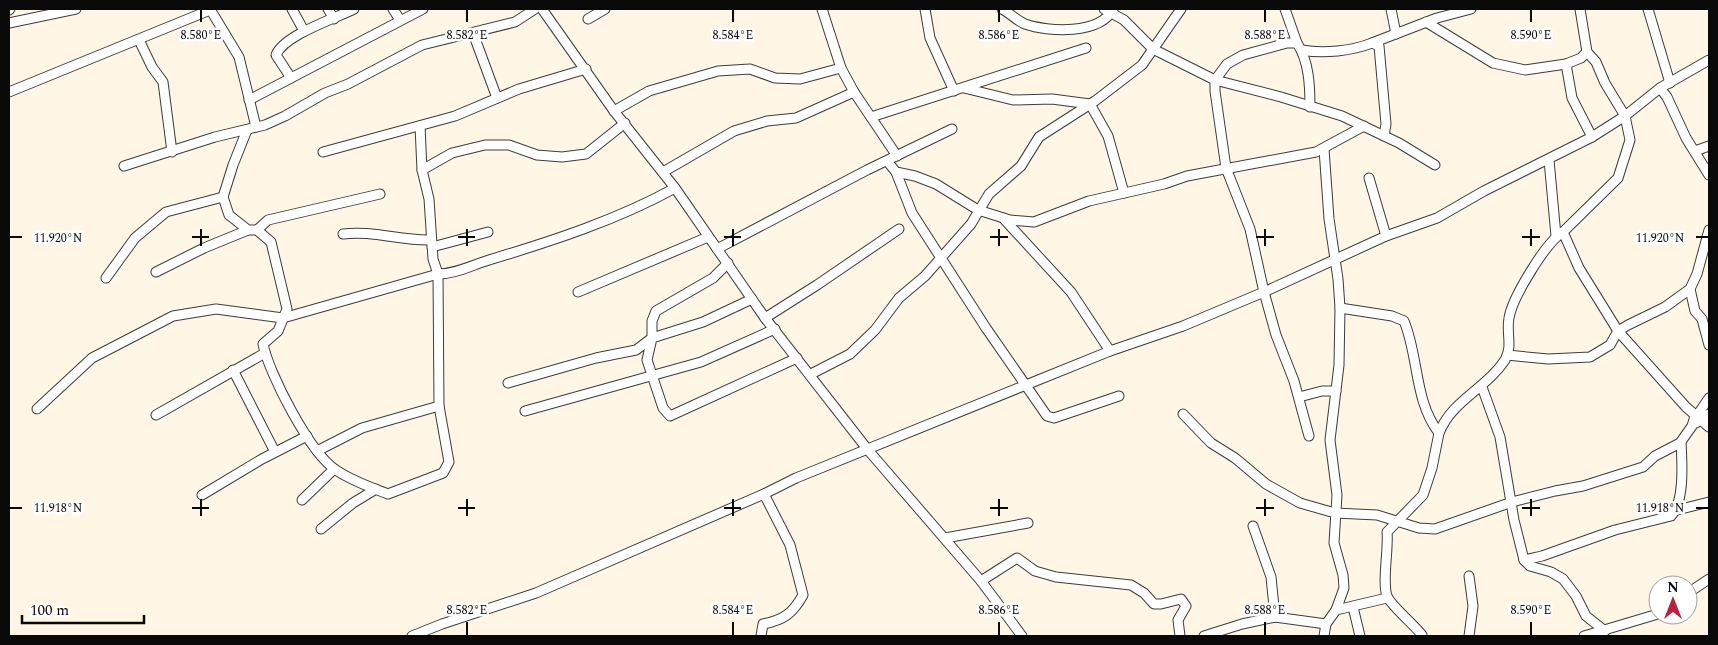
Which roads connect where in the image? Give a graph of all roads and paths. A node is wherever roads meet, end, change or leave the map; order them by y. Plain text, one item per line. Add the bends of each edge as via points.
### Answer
1 (76, 9) edge
2 (210, 9) edge
3 (292, 9) edge
4 (328, 9) edge
5 (354, 9) edge
6 (393, 9) edge
7 (423, 9) edge
8 (536, 9) edge
9 (542, 9) edge
10 (605, 9) edge
11 (822, 9) edge
12 (925, 9) edge
13 (1002, 9) edge
14 (1181, 9) edge
15 (1285, 9) edge
16 (1392, 9) edge
17 (1471, 9) edge
18 (1580, 9) edge
19 (1648, 9) edge
20 (1109, 10) edge
21 (1436, 13) edge
22 (334, 19) junction
23 (588, 19) dead end
24 (400, 20) junction
25 (1426, 22) junction
26 (9, 23) edge
27 (304, 31) junction
28 (473, 33) junction
29 (1396, 34) junction
30 (139, 40) junction
31 (1372, 43) junction
32 (1299, 47) junction
33 (1086, 48) dead end
34 (1153, 49) junction
35 (1587, 52) junction
36 (1709, 60) edge
37 (1566, 64) junction
38 (841, 68) junction
39 (586, 69) junction
40 (292, 78) junction
41 (1216, 80) junction
42 (1670, 83) junction
43 (964, 88) junction
44 (1660, 88) junction
45 (954, 91) junction
46 (9, 92) edge
47 (854, 92) junction
48 (497, 98) junction
49 (249, 100) junction
50 (1090, 104) junction
51 (1310, 107) junction
52 (614, 111) junction
53 (1624, 116) junction
54 (871, 117) junction
55 (625, 123) junction
56 (420, 126) junction
57 (1364, 126) junction
58 (251, 129) junction
59 (952, 129) dead end
60 (1384, 136) junction
61 (1592, 137) junction
62 (1709, 146) edge
63 (1324, 149) junction
64 (1694, 151) junction
65 (172, 152) junction
66 (323, 152) dead end
67 (897, 156) junction
68 (1549, 160) junction
69 (887, 161) junction
70 (124, 166) dead end
71 (1435, 166) dead end
72 (1226, 168) junction
73 (422, 170) junction
74 (663, 172) junction
75 (896, 172) junction
76 (1709, 175) edge
77 (1369, 178) dead end
78 (675, 188) junction
79 (1124, 193) junction
80 (380, 194) dead end
81 (223, 196) junction
82 (978, 210) junction
83 (1003, 218) junction
84 (899, 228) dead end
85 (252, 230) junction
86 (1709, 230) edge
87 (488, 232) dead end
88 (343, 234) dead end
89 (1559, 234) junction
90 (1386, 236) junction
91 (708, 237) junction
92 (431, 244) junction
93 (717, 249) junction
94 (940, 258) junction
95 (1334, 259) junction
96 (728, 263) junction
97 (156, 272) dead end
98 (438, 274) junction
99 (106, 278) dead end
100 (1690, 289) junction
101 (578, 292) dead end
102 (1264, 292) junction
103 (752, 299) junction
104 (1340, 308) junction
105 (282, 318) junction
106 (765, 318) junction
107 (775, 329) junction
108 (1618, 331) junction
109 (652, 338) junction
110 (1709, 345) edge
111 (1110, 351) junction
112 (265, 353) junction
113 (1507, 355) junction
114 (796, 358) junction
115 (234, 370) junction
116 (811, 374) junction
117 (652, 375) junction
118 (508, 383) dead end
119 (1027, 386) junction
120 (1482, 387) junction
121 (1336, 391) junction
122 (1119, 396) dead end
123 (1299, 397) junction
124 (1709, 398) edge
125 (439, 406) junction
126 (37, 409) dead end
127 (525, 412) dead end
128 (156, 414) dead end
129 (1183, 414) dead end
130 (1709, 414) edge
131 (1697, 418) junction
132 (1709, 427) edge
133 (1439, 433) junction
134 (307, 436) junction
135 (1309, 436) dead end
136 (1681, 442) junction
137 (868, 450) junction
138 (276, 452) junction
139 (317, 452) junction
140 (334, 469) junction
141 (376, 489) junction
142 (764, 494) junction
143 (202, 495) dead end
144 (302, 500) dead end
145 (1512, 502) junction
146 (1709, 502) edge
147 (1678, 510) junction
148 (1335, 513) junction
149 (1398, 522) junction
150 (1028, 523) dead end
151 (1253, 526) dead end
152 (321, 529) dead end
153 (945, 538) junction
154 (1524, 560) junction
155 (1469, 576) dead end
156 (1709, 578) edge
157 (981, 581) junction
158 (1698, 585) edge
159 (1387, 598) junction
160 (1353, 607) junction
161 (1336, 610) junction
162 (1275, 617) junction
163 (1648, 617) edge
164 (1326, 624) junction
165 (1605, 631) junction
166 (1422, 635) edge
167 (412, 636) edge
168 (761, 636) edge
169 (1022, 636) edge
170 (1180, 636) edge
171 (1204, 636) edge
172 (1324, 636) edge
173 (1360, 636) edge
174 (1469, 636) edge
175 (1584, 636) edge

1 - 26 street
2 - 30 street
2 - 49 street via 239,57
3 - 27 street
4 - 22 street
5 - 22 street
6 - 24 street
7 - 24 street
8 - 28 street via 516,22
9 - 39 street
10 - 23 street
11 - 38 street
12 - 45 street via 930,38
13 - 20 street via 1022,23 1064,30 1085,27
14 - 34 street
15 - 32 street
16 - 29 street
17 - 21 street
18 - 35 street
19 - 42 street
20 - 34 street
21 - 25 street
22 - 27 street
24 - 40 street
25 - 29 street
25 - 37 street via 1493,63 1525,70
27 - 40 street via 276,55
28 - 48 street
28 - 58 street via 422,45 286,116
29 - 31 street
30 - 46 street
30 - 65 street via 163,82
31 - 32 street via 1322,52
31 - 60 street via 1379,46 1386,124
32 - 41 street via 1286,43 1243,55 1227,64
32 - 51 street via 1308,76
33 - 43 street
34 - 41 street
34 - 50 street via 1142,64
35 - 37 street
35 - 53 street via 1596,62
36 - 42 street
37 - 61 street via 1572,98
38 - 47 street
38 - 52 street via 800,79 775,78 750,69 718,71 649,91
39 - 48 street
39 - 52 street
40 - 49 street
41 - 51 street
41 - 72 street via 1218,125
42 - 44 street
43 - 45 street
43 - 50 street via 1013,100 1052,99
44 - 53 street
44 - 64 street
45 - 54 street
47 - 54 street
47 - 74 street via 796,118 767,121 734,131
48 - 56 street via 455,116
49 - 58 street
50 - 79 street via 1108,136
50 - 82 street via 1040,137 1021,166 989,194
51 - 57 street
52 - 55 street
53 - 61 street
53 - 89 street via 1630,140 1618,178
54 - 67 street
55 - 73 street via 586,154 537,156 509,146 485,146 452,153
55 - 74 street
56 - 66 street
56 - 73 street
57 - 60 street
57 - 63 street
58 - 65 street
58 - 81 street via 232,165
59 - 67 street
60 - 71 street
61 - 68 street
62 - 64 street
63 - 72 street
63 - 95 street
64 - 76 street
65 - 70 street
67 - 69 street
68 - 89 street
68 - 90 street via 1437,218
69 - 75 street
69 - 93 street
72 - 79 street
72 - 102 street via 1250,229
73 - 92 street via 429,199
74 - 78 street
75 - 82 street via 936,184
75 - 94 street via 912,213
77 - 90 street
78 - 91 street
78 - 98 street via 626,212 536,246
79 - 83 street via 1089,201 1034,222
80 - 85 street via 268,220
81 - 85 street via 229,215
81 - 99 street via 166,212 135,238
82 - 83 street
82 - 94 street via 971,224
83 - 111 street via 1071,292
84 - 106 street
85 - 97 street via 204,248
85 - 105 street via 271,242 286,309
86 - 100 street
87 - 92 street
88 - 92 street via 362,232
89 - 108 street
89 - 113 street via 1541,256 1512,304
90 - 95 street
91 - 93 street
91 - 101 street
92 - 98 street
93 - 96 street
94 - 116 street via 926,276 899,298 886,318 850,354
94 - 119 street
95 - 102 street
95 - 104 street
96 - 103 street
96 - 109 street via 713,278 656,311
98 - 105 street
98 - 125 street
100 - 108 street via 1665,307
100 - 110 street
102 - 111 street via 1183,326
102 - 123 street
103 - 106 street
103 - 109 street via 703,322
104 - 121 street
104 - 133 street via 1392,316 1404,321 1421,394
105 - 112 street via 278,331 263,344
105 - 126 street via 216,309 173,316 92,358
106 - 107 street
107 - 114 street
107 - 117 street via 701,362
108 - 113 street via 1610,345 1590,357 1548,359
108 - 131 street
109 - 117 street via 647,360
109 - 118 street via 636,350
111 - 119 street
112 - 115 street
112 - 134 street
113 - 120 street
114 - 116 street
114 - 117 street via 670,416 663,408
115 - 128 street
115 - 138 street
116 - 137 street
117 - 127 street
119 - 122 street via 1047,416 1054,418
119 - 137 street
120 - 133 street via 1461,401
120 - 145 street via 1500,437
121 - 123 street
121 - 148 street via 1330,440
123 - 135 street
124 - 131 street
125 - 139 street via 362,428
125 - 141 street via 449,462 443,473 388,494
129 - 148 street via 1211,443 1266,484 1300,503
130 - 131 street
131 - 132 street
131 - 136 street
133 - 149 street via 1423,495
134 - 138 street
134 - 139 street
136 - 145 street via 1655,456 1643,467 1574,489
136 - 147 street
137 - 142 street
137 - 153 street
138 - 143 street
139 - 140 street
140 - 141 street
140 - 144 street
141 - 152 street
142 - 167 street via 536,593
142 - 168 street via 790,545 803,595 794,610 777,621 763,624
145 - 149 street via 1435,529
145 - 154 street
146 - 147 street
147 - 154 street via 1665,519 1615,530
148 - 149 street via 1377,515
148 - 161 street via 1334,543 1344,588
149 - 159 street via 1387,532 1389,547 1384,585
150 - 153 street
151 - 162 street via 1271,578
153 - 157 street
154 - 165 street via 1530,566 1563,579 1586,616
155 - 174 street via 1473,606
156 - 158 street
157 - 169 street
157 - 170 street via 1017,558 1035,571 1056,577 1131,586 1154,604 1181,599 1186,606 1178,620
159 - 160 street
159 - 166 street
160 - 161 street
160 - 173 street
161 - 164 street
162 - 164 street
162 - 171 street
163 - 165 street
164 - 172 street
165 - 175 street

